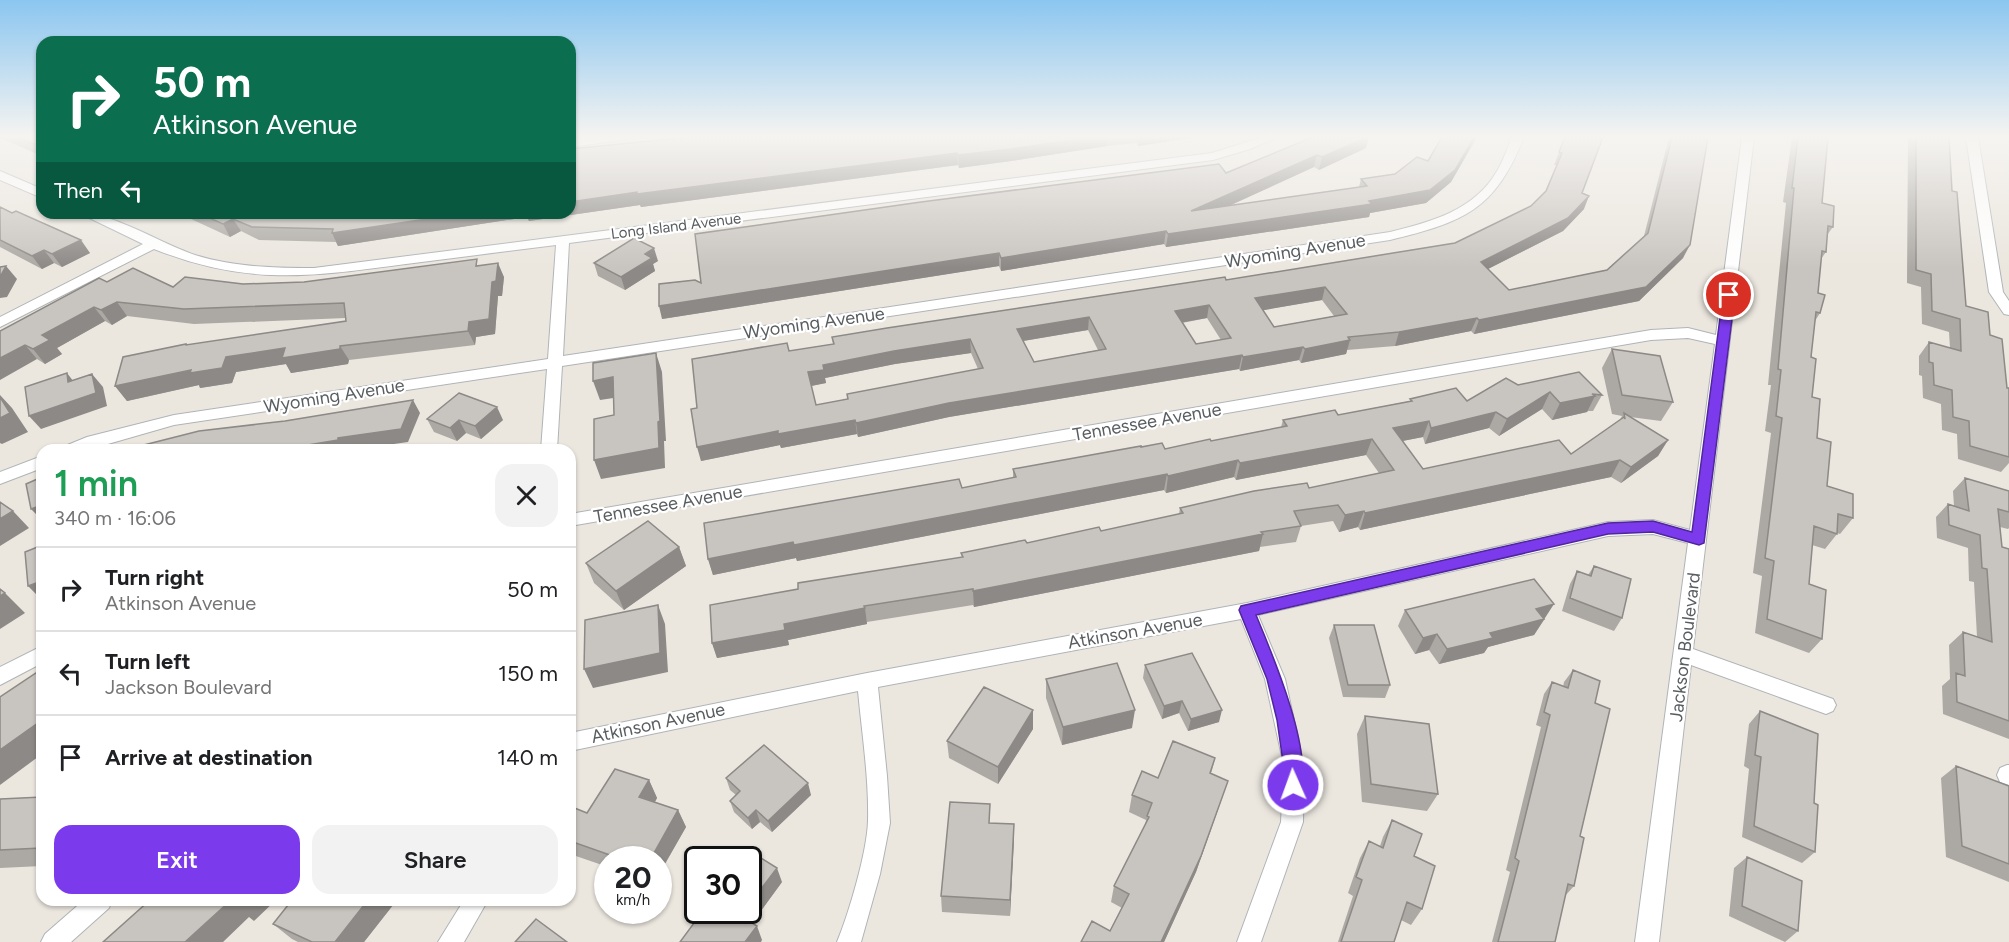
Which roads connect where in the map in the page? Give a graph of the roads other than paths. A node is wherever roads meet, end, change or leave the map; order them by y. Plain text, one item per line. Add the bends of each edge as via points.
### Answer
1 (13, 181) edge
2 (1020, 181) edge
3 (1497, 181) edge
4 (1743, 181) edge
5 (1979, 181) edge
6 (36, 191) edge
7 (98, 219) edge
8 (563, 240) junction
9 (153, 244) junction
10 (2009, 310) edge
11 (0, 323) edge
12 (1724, 340) junction
13 (555, 362) junction
14 (86, 444) edge
15 (549, 444) edge
16 (36, 464) edge
17 (0, 478) edge
18 (576, 519) edge
19 (1699, 539) junction
20 (1247, 610) junction
21 (1684, 654) junction
22 (36, 657) edge
23 (0, 677) edge
24 (867, 681) junction
25 (1826, 705) dead end
26 (576, 741) edge
27 (94, 906) edge
28 (473, 906) edge
29 (53, 942) edge
30 (450, 942) edge
31 (849, 942) edge
32 (1249, 942) edge
33 (1647, 942) edge

1 - 6 street
2 - 8 street, Long Island Avenue
3 - 13 street, Wyoming Avenue via 1475,205 1454,217 1426,228 1355,242
4 - 12 street, Jackson Boulevard
5 - 10 street via 1996,292
7 - 9 street, Long Island Avenue
8 - 9 street, Long Island Avenue via 314,272 227,267
8 - 13 street
9 - 11 street
12 - 18 street, Tennessee Avenue via 1688,333 1651,335
12 - 19 street, Jackson Boulevard
13 - 14 street, Wyoming Avenue via 174,420
13 - 15 street
16 - 17 street
19 - 20 street, Atkinson Avenue via 1653,527 1608,528
19 - 21 street, Jackson Boulevard
20 - 24 street, Atkinson Avenue
20 - 32 street via 1275,679 1294,766 1292,822
21 - 25 street
21 - 33 street, Jackson Boulevard
22 - 23 street
24 - 26 street, Atkinson Avenue
24 - 31 street via 879,823
27 - 29 street
28 - 30 street

